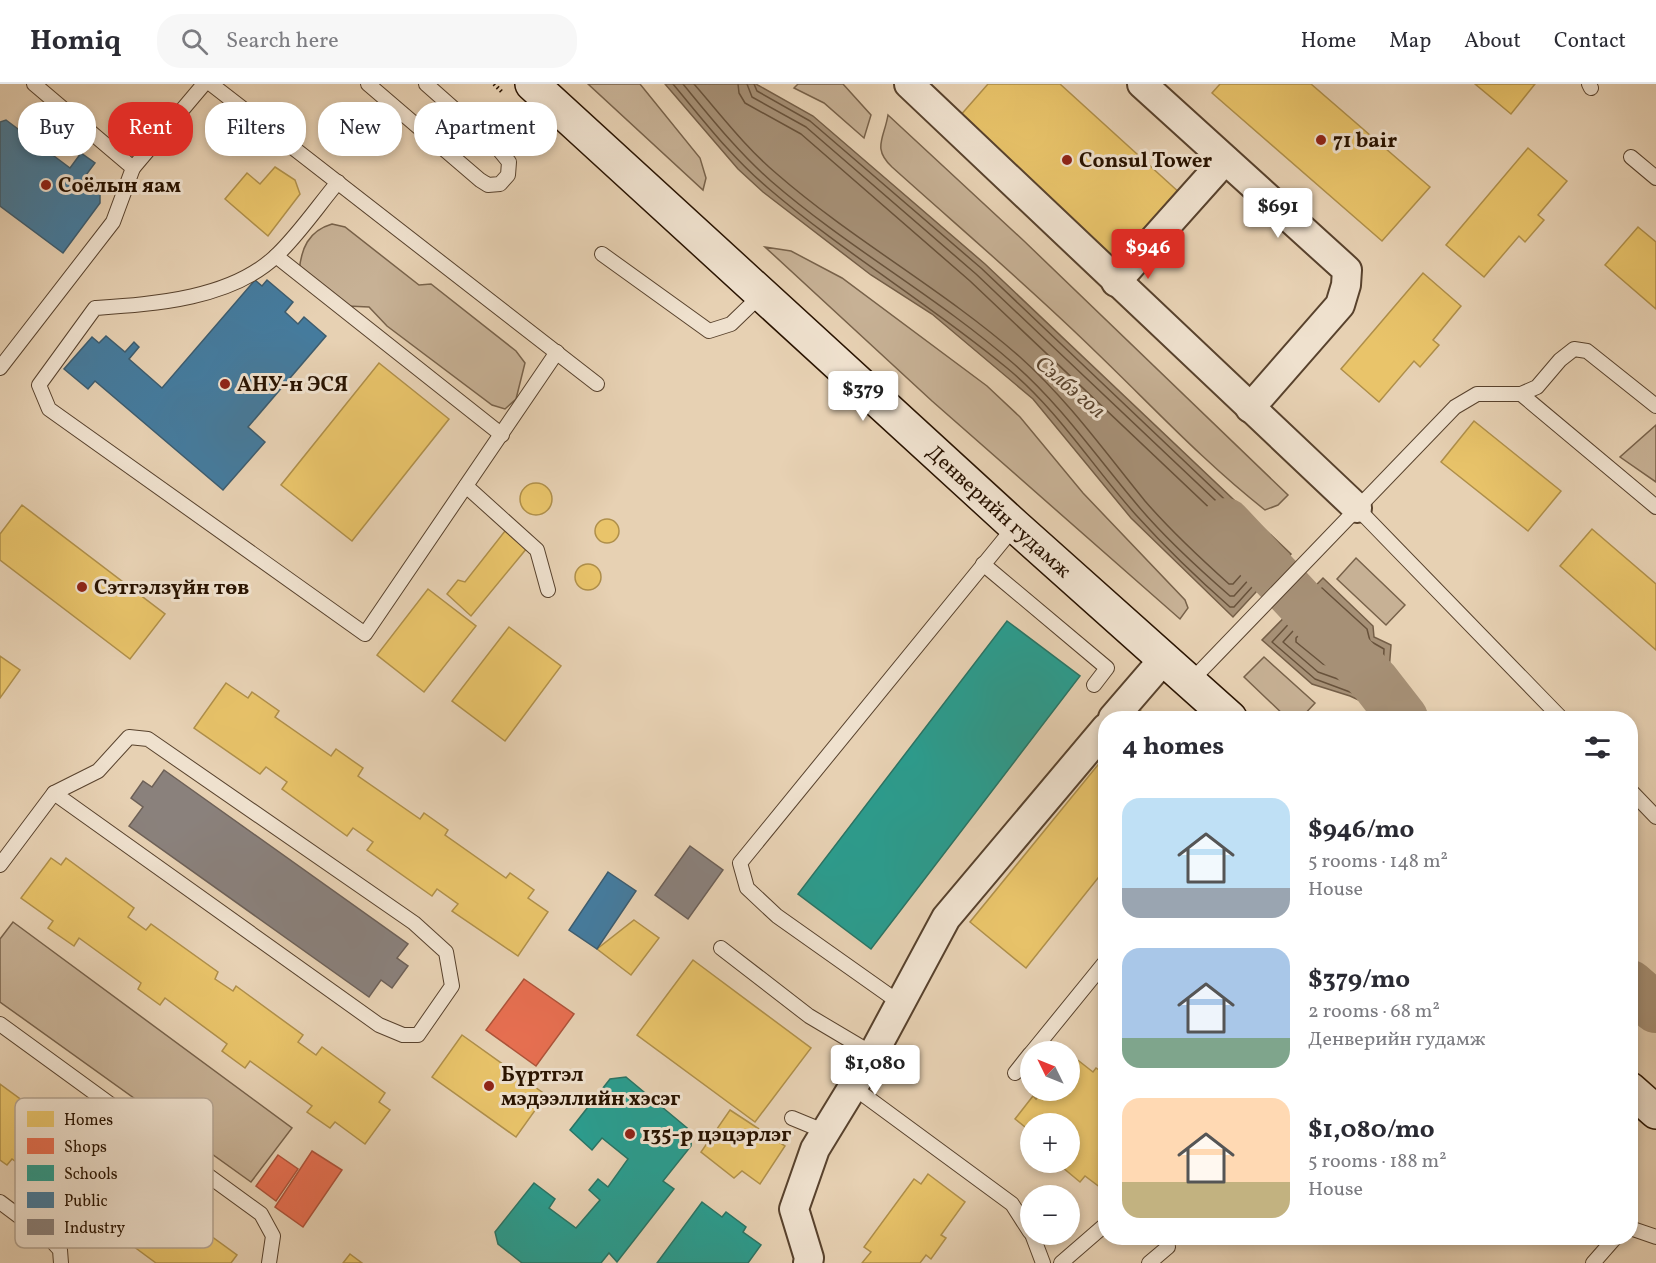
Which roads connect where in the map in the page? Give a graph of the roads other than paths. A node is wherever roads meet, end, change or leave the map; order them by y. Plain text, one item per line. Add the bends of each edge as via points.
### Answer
1 (34, 84) edge
2 (204, 84) edge
3 (211, 84) edge
4 (368, 84) edge
5 (426, 84) edge
6 (532, 84) edge
7 (909, 84) edge
8 (1142, 84) edge
9 (1631, 157) dead end
10 (1225, 160) junction
11 (133, 168) junction
12 (1656, 178) edge
13 (338, 182) junction
14 (602, 254) dead end
15 (276, 256) junction
16 (1116, 282) junction
17 (761, 295) junction
18 (556, 352) junction
19 (0, 368) edge
20 (597, 384) dead end
21 (1521, 394) junction
22 (1656, 406) edge
23 (1250, 408) junction
24 (502, 435) junction
25 (466, 486) junction
26 (1656, 507) edge
27 (1349, 517) junction
28 (1014, 526) junction
29 (982, 564) junction
30 (548, 590) dead end
31 (1163, 660) junction
32 (1189, 684) junction
33 (1094, 685) dead end
34 (1119, 711) edge
35 (1222, 711) edge
36 (1554, 711) edge
37 (1098, 738) edge
38 (54, 793) junction
39 (1638, 798) edge
40 (1656, 817) edge
41 (0, 865) edge
42 (721, 948) dead end
43 (1098, 971) edge
44 (900, 1003) junction
45 (0, 1024) edge
46 (1041, 1041) edge
47 (873, 1054) junction
48 (1020, 1067) edge
49 (1015, 1073) dead end
50 (853, 1087) junction
51 (1638, 1096) edge
52 (102, 1098) edge
53 (1656, 1112) edge
54 (792, 1118) dead end
55 (826, 1132) junction
56 (213, 1179) edge
57 (0, 1202) edge
58 (15, 1213) edge
59 (1020, 1216) edge
60 (1098, 1231) edge
61 (1638, 1231) edge
62 (1656, 1237) edge
63 (1036, 1245) edge
64 (1609, 1245) edge
65 (1168, 1247) dead end
66 (58, 1248) edge
67 (62, 1263) edge
68 (269, 1263) edge
69 (807, 1263) edge
70 (1043, 1263) edge
71 (1061, 1263) edge
72 (1149, 1263) edge
73 (1593, 1263) edge

1 - 11 lane
2 - 11 lane
3 - 13 lane
4 - 5 lane via 480,180 500,184 508,175 509,162
6 - 17 street, Денверийн гудамж
7 - 16 street
8 - 10 street
9 - 12 lane
10 - 16 street
10 - 23 street via 1347,270 1340,304
11 - 19 lane via 113,222
13 - 15 lane
13 - 18 lane
14 - 17 lane via 709,331 730,324
15 - 24 lane
15 - 25 lane via 243,279 205,292 95,308 39,385 49,409 365,633
16 - 23 street
17 - 28 street, Денверийн гудамж
18 - 20 lane
18 - 24 lane
21 - 22 lane via 1537,387 1574,349 1587,351
21 - 26 lane
21 - 27 lane via 1477,394 1455,407
23 - 27 street
24 - 25 lane
25 - 30 lane via 537,550
27 - 32 lane
27 - 36 lane
28 - 29 lane
28 - 31 street, Денверийн гудамж
29 - 33 lane via 1107,668
29 - 44 lane via 740,863 747,888 777,916
31 - 32 street, Денверийн гудамж
31 - 34 street
32 - 35 street, Денверийн гудамж
37 - 44 street via 946,918
38 - 38 lane via 379,1025 403,1035 418,1035 452,986 446,952 414,923 147,739 129,737 98,771
38 - 41 lane
39 - 40 lane
42 - 47 lane via 809,1016
43 - 46 lane
44 - 47 street
45 - 52 lane
47 - 50 street
48 - 49 lane
50 - 55 street
50 - 59 lane via 1012,1204
51 - 53 street
54 - 55 lane
55 - 69 street via 815,1149 794,1209 809,1258
56 - 68 lane via 261,1214 273,1236
57 - 58 lane
60 - 71 lane
61 - 62 lane
63 - 70 lane
64 - 73 lane
65 - 72 lane
66 - 67 lane

